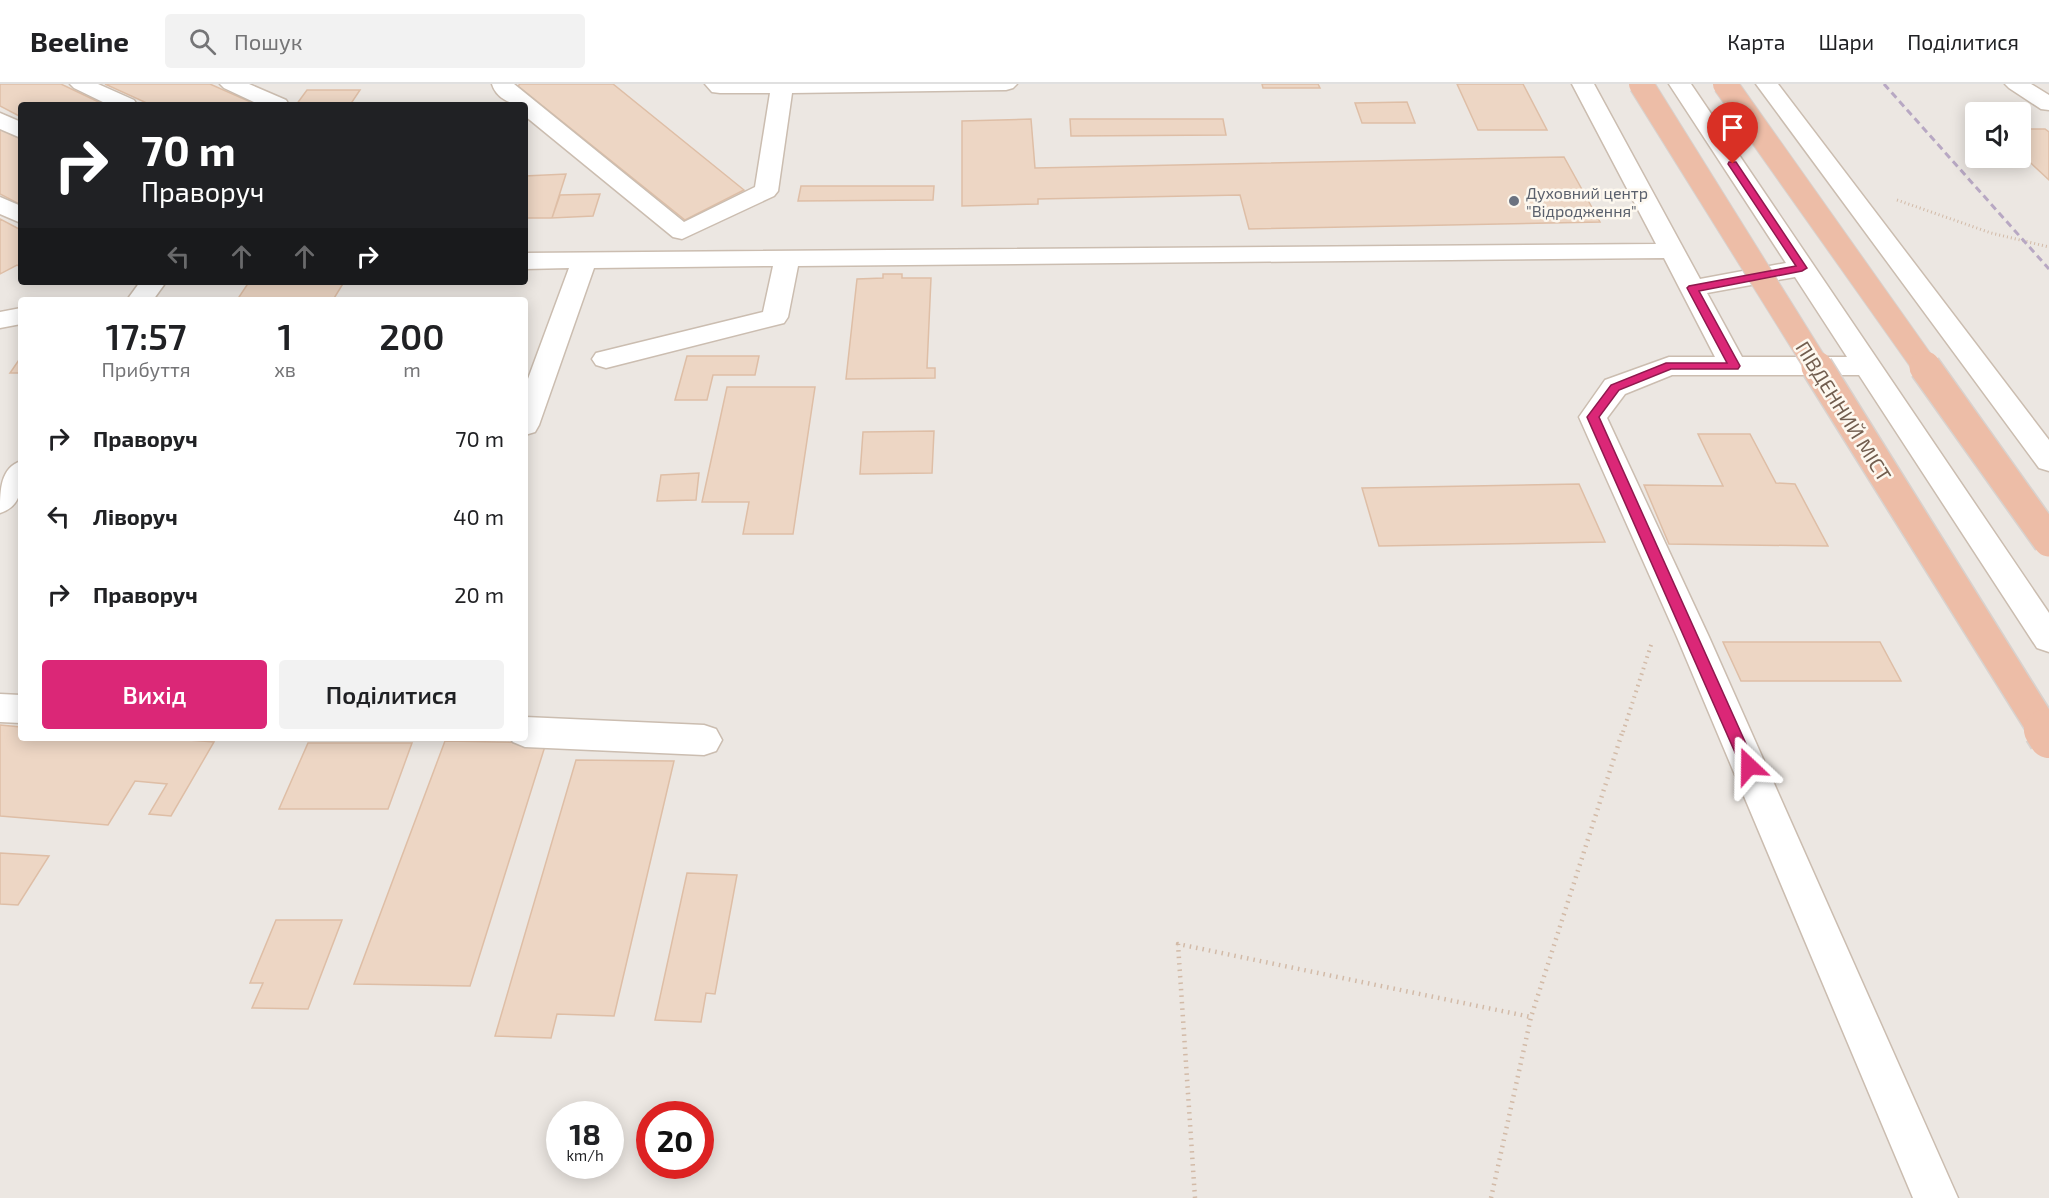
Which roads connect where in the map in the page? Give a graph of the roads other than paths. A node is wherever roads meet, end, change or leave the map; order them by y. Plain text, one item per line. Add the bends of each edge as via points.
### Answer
1 (81, 84) edge
2 (231, 84) edge
3 (503, 84) edge
4 (716, 84) edge
5 (1006, 84) edge
6 (1583, 84) edge
7 (1641, 84) edge
8 (1680, 84) edge
9 (1725, 84) edge
10 (1767, 84) edge
11 (2016, 84) edge
12 (782, 86) junction
13 (283, 100) edge
14 (120, 102) edge
15 (521, 102) edge
16 (2049, 104) edge
17 (528, 107) edge
18 (0, 120) edge
19 (18, 129) edge
20 (0, 204) edge
21 (18, 214) edge
22 (1672, 251) junction
23 (787, 259) junction
24 (528, 261) edge
25 (584, 261) junction
26 (1802, 268) junction
27 (1693, 288) junction
28 (18, 317) edge
29 (0, 320) edge
30 (606, 359) dead end
31 (1734, 366) junction
32 (1869, 366) junction
33 (528, 417) edge
34 (2049, 461) edge
35 (18, 475) edge
36 (0, 502) edge
37 (2049, 542) edge
38 (2049, 639) edge
39 (0, 708) edge
40 (18, 709) edge
41 (528, 732) edge
42 (2049, 738) edge
43 (704, 740) dead end
44 (1936, 1198) edge

1 - 14 street
2 - 13 street
3 - 15 street
4 - 12 street
5 - 12 street
6 - 22 street
7 - 42 highway, ПІВДЕННИЙ МІСТ, bridge
8 - 26 street
9 - 37 highway, bridge
10 - 34 street
11 - 16 street
12 - 17 street via 766,191 682,232
18 - 19 street
20 - 21 street
22 - 23 street
22 - 27 street
23 - 25 street
23 - 30 street via 775,317
24 - 25 street
25 - 33 street
26 - 27 street
26 - 32 street
27 - 31 street
28 - 29 street
31 - 32 street
31 - 44 street via 1670,366 1615,387 1593,417
32 - 38 street
35 - 36 street
39 - 40 street
41 - 43 street

